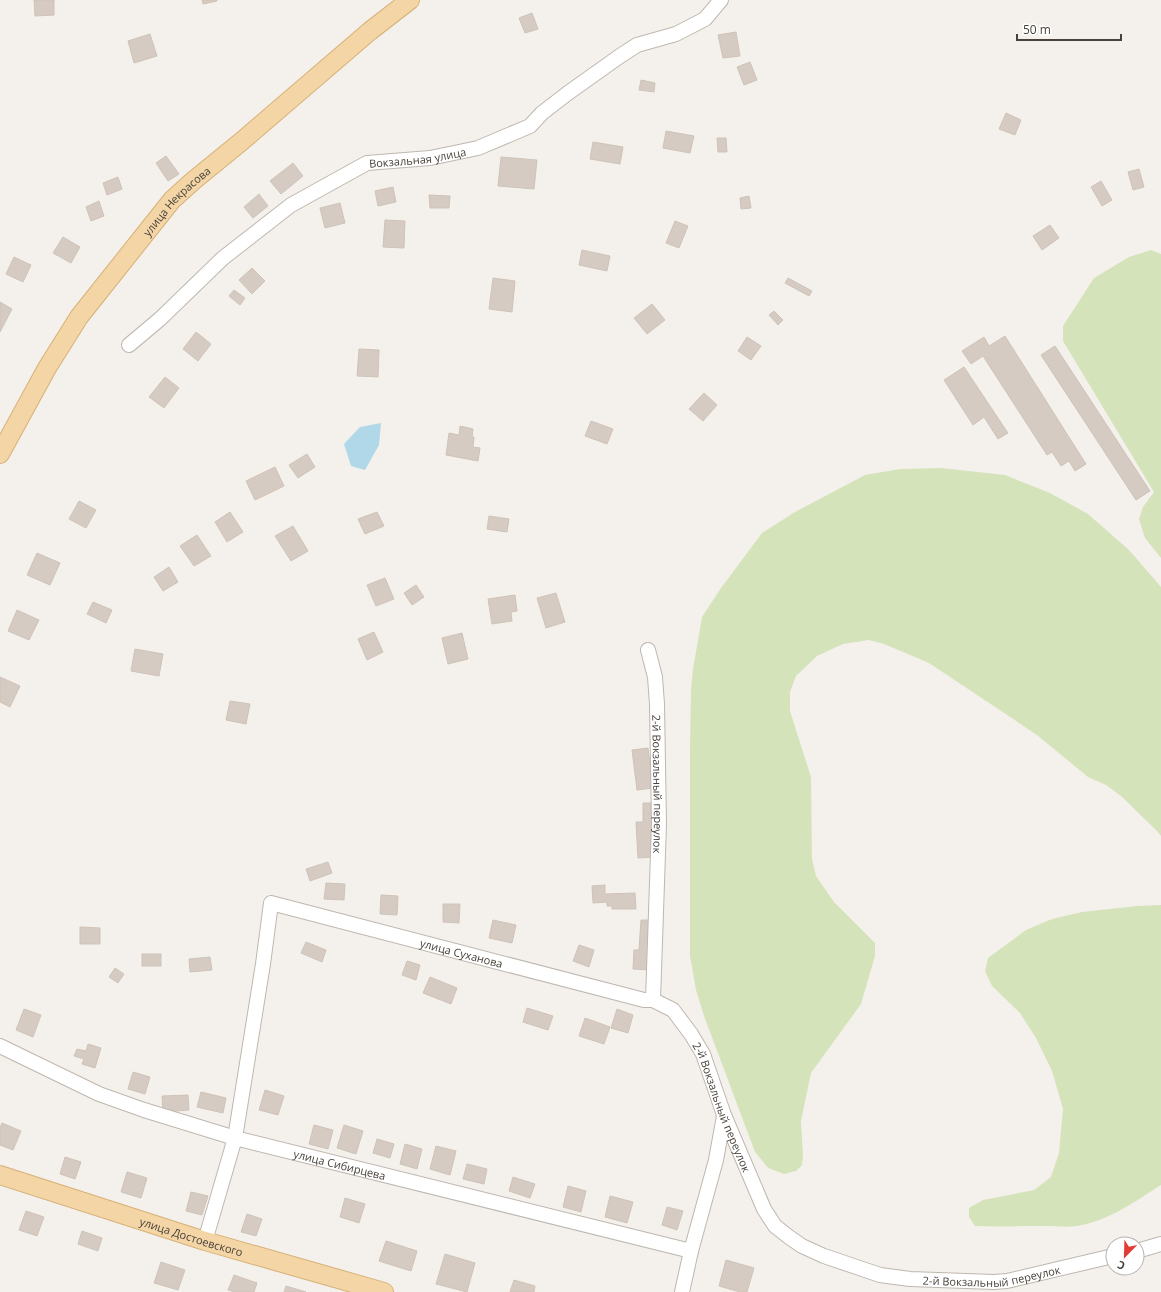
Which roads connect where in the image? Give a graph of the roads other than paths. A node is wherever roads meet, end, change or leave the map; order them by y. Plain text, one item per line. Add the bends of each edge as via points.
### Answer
1 (410, 0) edge
2 (721, 0) edge
3 (129, 344) dead end
4 (0, 454) edge
5 (648, 650) dead end
6 (653, 1000) junction
7 (0, 1046) edge
8 (724, 1115) junction
9 (235, 1138) junction
10 (0, 1175) edge
11 (204, 1241) junction
12 (1161, 1244) edge
13 (1145, 1249) edge
14 (691, 1251) junction
15 (1105, 1258) edge
16 (384, 1292) edge
17 (682, 1292) edge

1 - 4 main road, улица Некрасова via 370,31 172,200 79,317
2 - 3 street, Вокзальная улица via 705,19 676,34 638,45 620,56 542,113 530,126 478,148 430,158 367,163 291,205 222,258 160,319
5 - 6 street, 2-й Вокзальный переулок via 658,704 659,824
6 - 8 street, 2-й Вокзальный переулок via 673,1010 691,1034 703,1054
6 - 9 street, улица Суханова via 644,1000 271,903
7 - 9 street, улица Сибирцева via 99,1094
8 - 14 street via 716,1160
8 - 15 street, 2-й Вокзальный переулок via 764,1209 775,1226 802,1246 824,1256 887,1276 917,1280 994,1282
9 - 11 street
9 - 14 street, улица Сибирцева
10 - 11 main road, улица Достоевского
11 - 16 main road, улица Достоевского
12 - 13 street
14 - 17 street

